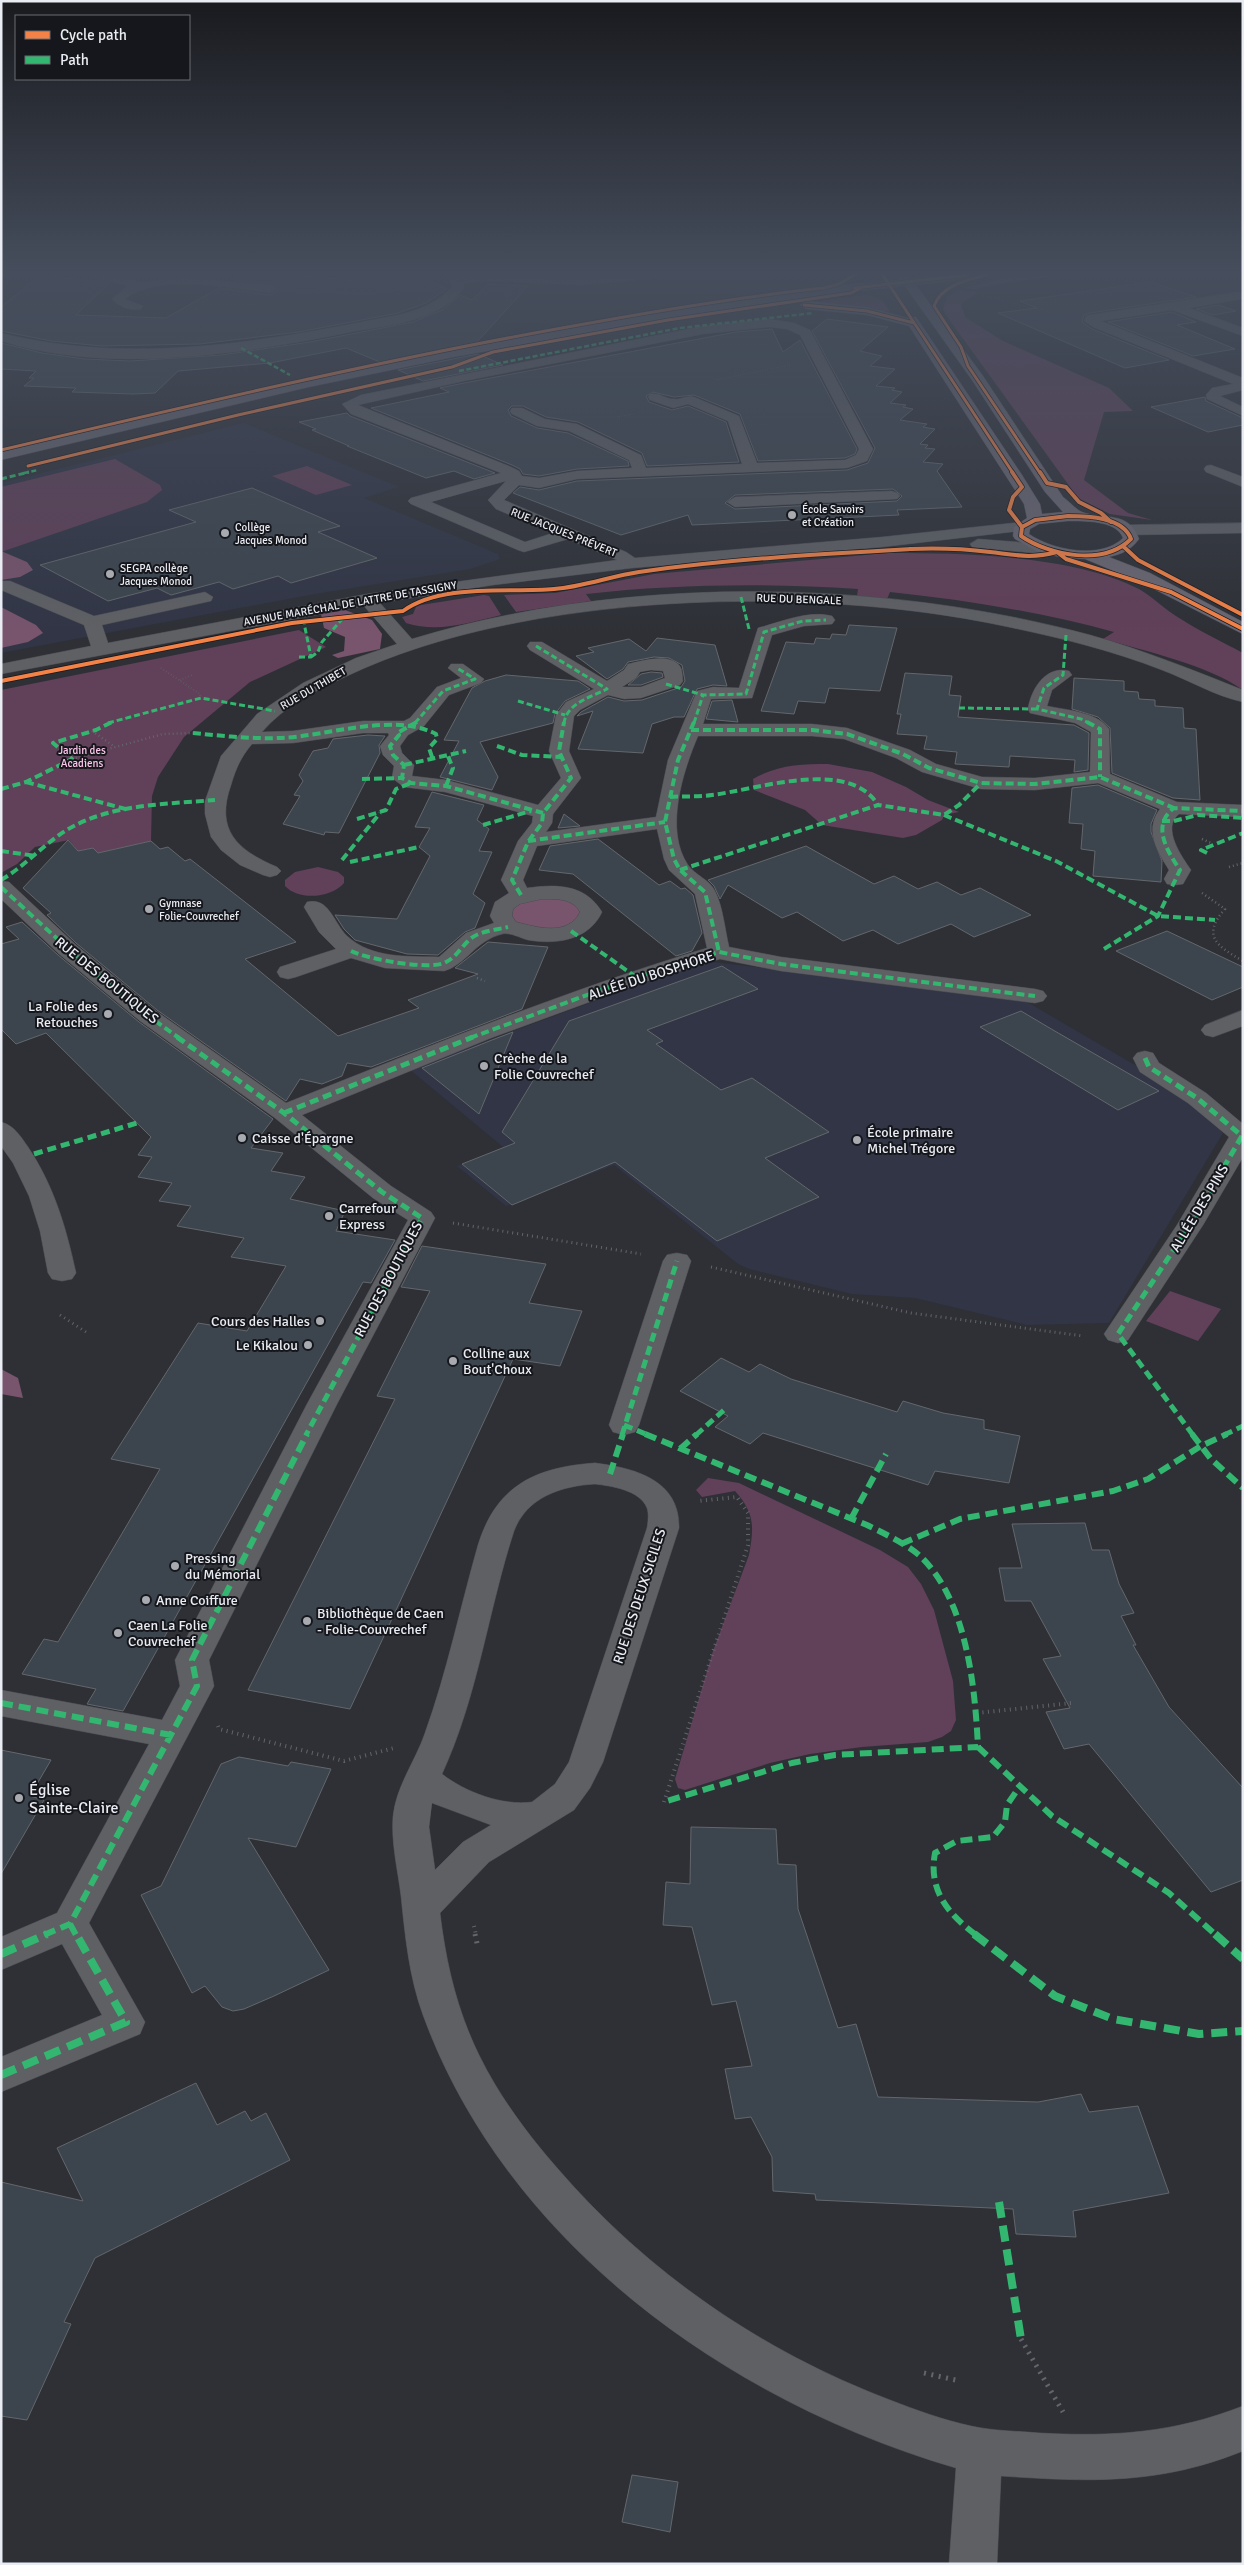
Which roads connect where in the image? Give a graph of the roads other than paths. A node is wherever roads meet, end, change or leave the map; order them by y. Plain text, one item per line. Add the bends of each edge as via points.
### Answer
1 (264, 394) edge
2 (305, 394) edge
3 (384, 394) edge
4 (837, 394) edge
5 (961, 394) edge
6 (987, 394) edge
7 (1214, 394) edge
8 (655, 397) road end
9 (517, 411) dead end
10 (1243, 412) edge
11 (1, 456) edge
12 (1, 466) edge
13 (758, 468) junction
14 (1211, 469) dead end
15 (640, 472) junction
16 (515, 477) junction
17 (1243, 483) edge
18 (892, 496) dead end
19 (782, 500) junction
20 (734, 502) dead end
21 (1077, 516) junction
22 (1029, 523) junction
23 (1243, 528) edge
24 (1128, 530) junction
25 (568, 534) junction
26 (882, 542) junction
27 (1124, 547) junction
28 (1044, 549) junction
29 (1085, 554) junction
30 (632, 562) junction
31 (4, 585) dead end
32 (205, 597) dead end
33 (367, 599) junction
34 (1243, 615) edge
35 (826, 620) dead end
36 (92, 622) junction
37 (1243, 629) edge
38 (407, 644) junction
39 (536, 646) dead end
40 (100, 649) junction
41 (349, 667) joint
42 (457, 668) dead end
43 (1, 669) edge
44 (1063, 675) dead end
45 (666, 684) junction
46 (607, 689) junction
47 (703, 695) junction
48 (1243, 697) edge
49 (408, 727) junction
50 (691, 730) junction
51 (245, 738) junction
52 (1100, 777) junction
53 (1174, 808) junction
54 (1243, 811) edge
55 (542, 813) junction
56 (665, 822) junction
57 (528, 841) junction
58 (270, 870) dead end
59 (1175, 879) dead end
60 (1, 887) edge
61 (521, 895) junction
62 (315, 908) dead end
63 (508, 927) junction
64 (351, 951) junction
65 (719, 952) junction
66 (288, 972) dead end
67 (1035, 996) dead end
68 (1243, 1017) edge
69 (1213, 1030) dead end
70 (1145, 1058) dead end
71 (284, 1113) junction
72 (1, 1128) edge
73 (677, 1261) road end
74 (62, 1273) dead end
75 (1118, 1334) road end
76 (624, 1425) dead end
77 (1, 1703) edge
78 (171, 1735) junction
79 (422, 1777) junction
80 (536, 1816) junction
81 (420, 1909) junction
82 (70, 1924) junction
83 (1, 1954) edge
84 (1, 2075) edge
85 (1243, 2428) edge
86 (980, 2451) junction
87 (973, 2564) edge

1 - 11 main road
2 - 12 main road
3 - 16 street via 349,404 356,411 446,445
4 - 13 street via 866,449 862,458 847,464
5 - 22 main road via 1032,504
6 - 21 main road via 1058,500
7 - 10 street via 1214,400
8 - 13 street via 673,404 689,400 734,419
9 - 15 street via 542,423 572,427 636,458
13 - 15 street
13 - 19 street
14 - 17 street
15 - 16 street via 577,476 539,483
16 - 25 street, RUE JACQUES PRÉVERT via 496,500 501,506
16 - 25 street via 416,501 524,547
18 - 19 street
19 - 20 street
21 - 22 main road
21 - 24 main road via 1111,522
22 - 26 street, AVENUE MARÉCHAL DE LATTRE DE TASSIGNY
22 - 28 main road via 1020,533 1026,541
23 - 24 street
24 - 27 main road via 1131,539
25 - 30 street, RUE JACQUES PRÉVERT
26 - 28 street, AVENUE MARÉCHAL DE LATTRE DE TASSIGNY via 961,542
26 - 30 street, AVENUE MARÉCHAL DE LATTRE DE TASSIGNY
27 - 29 main road
27 - 34 main road via 1138,560
28 - 29 main road
29 - 37 main road via 1144,577
30 - 33 street, AVENUE MARÉCHAL DE LATTRE DE TASSIGNY
31 - 36 street
32 - 36 street
33 - 38 street
33 - 40 street, AVENUE MARÉCHAL DE LATTRE DE TASSIGNY
35 - 47 street via 802,622 764,632 746,694
36 - 40 street
38 - 41 street, RUE DU BENGALE
38 - 48 street, RUE DU BENGALE via 511,619 619,604 709,598 819,599 958,613 1057,632 1186,672
39 - 46 street
40 - 43 street, AVENUE MARÉCHAL DE LATTRE DE TASSIGNY
41 - 51 street, RUE DU THIBET via 280,706
42 - 49 street via 475,679 443,691 417,722
44 - 52 street via 1050,679 1042,687 1037,709 1081,719 1100,729
45 - 46 street via 636,694
45 - 46 street via 674,681 672,668 651,665 634,668
45 - 47 street
46 - 55 street via 573,706 565,715 559,751 570,778
47 - 50 street
49 - 51 street via 363,727 293,737
49 - 55 street via 397,732 390,746 393,755 404,765 402,778 411,783 446,786
50 - 52 street via 812,730 847,734 904,754 929,768 980,783 1035,784
50 - 56 street via 678,760
51 - 58 street, RUE DU THIBET via 219,782 215,800 216,824 234,851 247,862
52 - 53 street
53 - 54 street
53 - 59 street via 1166,812 1162,821 1166,850 1180,870
55 - 57 street via 542,823
56 - 57 street
56 - 65 street via 680,870 705,892
57 - 61 street via 512,880
60 - 71 street, RUE DES BOUTIQUES via 67,949 148,1016
61 - 63 street via 502,906 500,913
61 - 63 street via 546,891 573,895 585,902 591,912 589,920 568,932 548,935
62 - 64 street via 324,926
63 - 64 street via 469,939 458,954 444,964 383,961 360,957
64 - 66 street
65 - 67 street, ALLÉE DU BOSPHORE via 781,964
65 - 71 street, ALLÉE DU BOSPHORE via 636,977 483,1033
68 - 69 street
70 - 75 street, ALLÉE DES PINS via 1149,1067 1197,1098 1242,1136 1190,1225
71 - 78 street, RUE DES BOUTIQUES via 382,1192 422,1218 322,1404 192,1660 196,1686
72 - 74 street via 24,1157 44,1198
73 - 76 street
77 - 78 street
78 - 82 street
79 - 80 street via 443,1793 475,1807 508,1815
79 - 80 street, RUE DES DEUX SICILES via 442,1736 494,1546 507,1512 520,1499 545,1484 583,1475 610,1474 642,1486 654,1496 663,1508 663,1528 576,1785 556,1805
79 - 81 street, RUE DES DEUX SICILES via 411,1818
80 - 81 street, RUE DES DEUX SICILES via 476,1852
81 - 86 street, RUE DES DEUX SICILES via 441,2014 474,2086 512,2143 576,2220 654,2291 745,2354 840,2402 908,2429
82 - 83 street
82 - 84 street via 126,2022
85 - 86 street, RUE DES DEUX SICILES via 1171,2453 1091,2460
86 - 87 street

